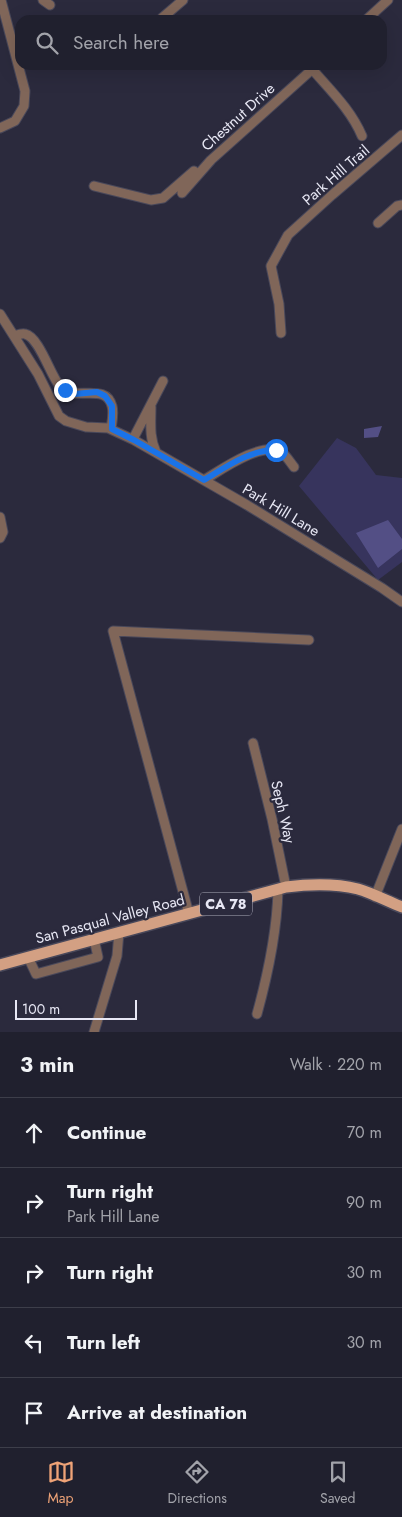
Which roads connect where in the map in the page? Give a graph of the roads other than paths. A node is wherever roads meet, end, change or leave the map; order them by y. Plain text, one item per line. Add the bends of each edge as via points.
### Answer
1 (1, 0) edge
2 (184, 0) edge
3 (388, 0) edge
4 (166, 15) edge
5 (372, 15) edge
6 (15, 53) edge
7 (19, 70) edge
8 (311, 70) edge
9 (316, 70) edge
10 (0, 128) edge
11 (402, 135) edge
12 (362, 136) dead end
13 (211, 160) junction
14 (94, 186) dead end
15 (182, 193) dead end
16 (402, 205) edge
17 (378, 223) dead end
18 (0, 314) edge
19 (281, 333) dead end
20 (14, 336) junction
21 (163, 380) dead end
22 (151, 404) junction
23 (112, 429) junction
24 (133, 439) junction
25 (156, 452) junction
26 (294, 466) dead end
27 (204, 480) junction
28 (0, 517) edge
29 (0, 538) edge
30 (402, 602) edge
31 (309, 640) dead end
32 (252, 743) dead end
33 (402, 829) edge
34 (282, 888) junction
35 (375, 897) junction
36 (402, 907) edge
37 (189, 914) junction
38 (118, 932) junction
39 (94, 939) junction
40 (28, 957) junction
41 (0, 965) edge
42 (257, 1014) dead end
43 (94, 1032) edge

1 - 6 street
2 - 4 street
3 - 5 street
7 - 10 street via 25,91 24,106 15,121
8 - 13 street, Chestnut Drive
9 - 12 street via 356,121
11 - 19 street, Park Hill Trail via 288,235 271,266
13 - 14 street via 163,198 151,200
13 - 15 street, Chestnut Drive
16 - 17 street
18 - 20 street, Park Hill Lane
20 - 23 street, Park Hill Lane via 59,416 86,427
20 - 23 street via 30,336 65,390 75,394 97,392 105,396 112,406
21 - 22 street
22 - 24 street
22 - 25 street via 150,430
23 - 24 street, Park Hill Lane
24 - 25 street, Park Hill Lane
25 - 27 street, Park Hill Lane
26 - 27 street via 280,451 264,450 246,456
27 - 30 street, Park Hill Lane
28 - 29 street via 3,532
31 - 37 street via 113,631
32 - 34 street, Seph Way via 272,820
33 - 35 street
34 - 35 main road, San Pasqual Valley Road / CA 78 via 335,885
34 - 37 main road, San Pasqual Valley Road / CA 78
34 - 42 street, Seph Way
35 - 36 main road, San Pasqual Valley Road / CA 78
37 - 38 main road, San Pasqual Valley Road / CA 78
38 - 39 main road, San Pasqual Valley Road / CA 78
38 - 43 street via 117,956
39 - 40 main road, San Pasqual Valley Road / CA 78
39 - 40 street via 98,956 36,974
40 - 41 main road, San Pasqual Valley Road / CA 78

